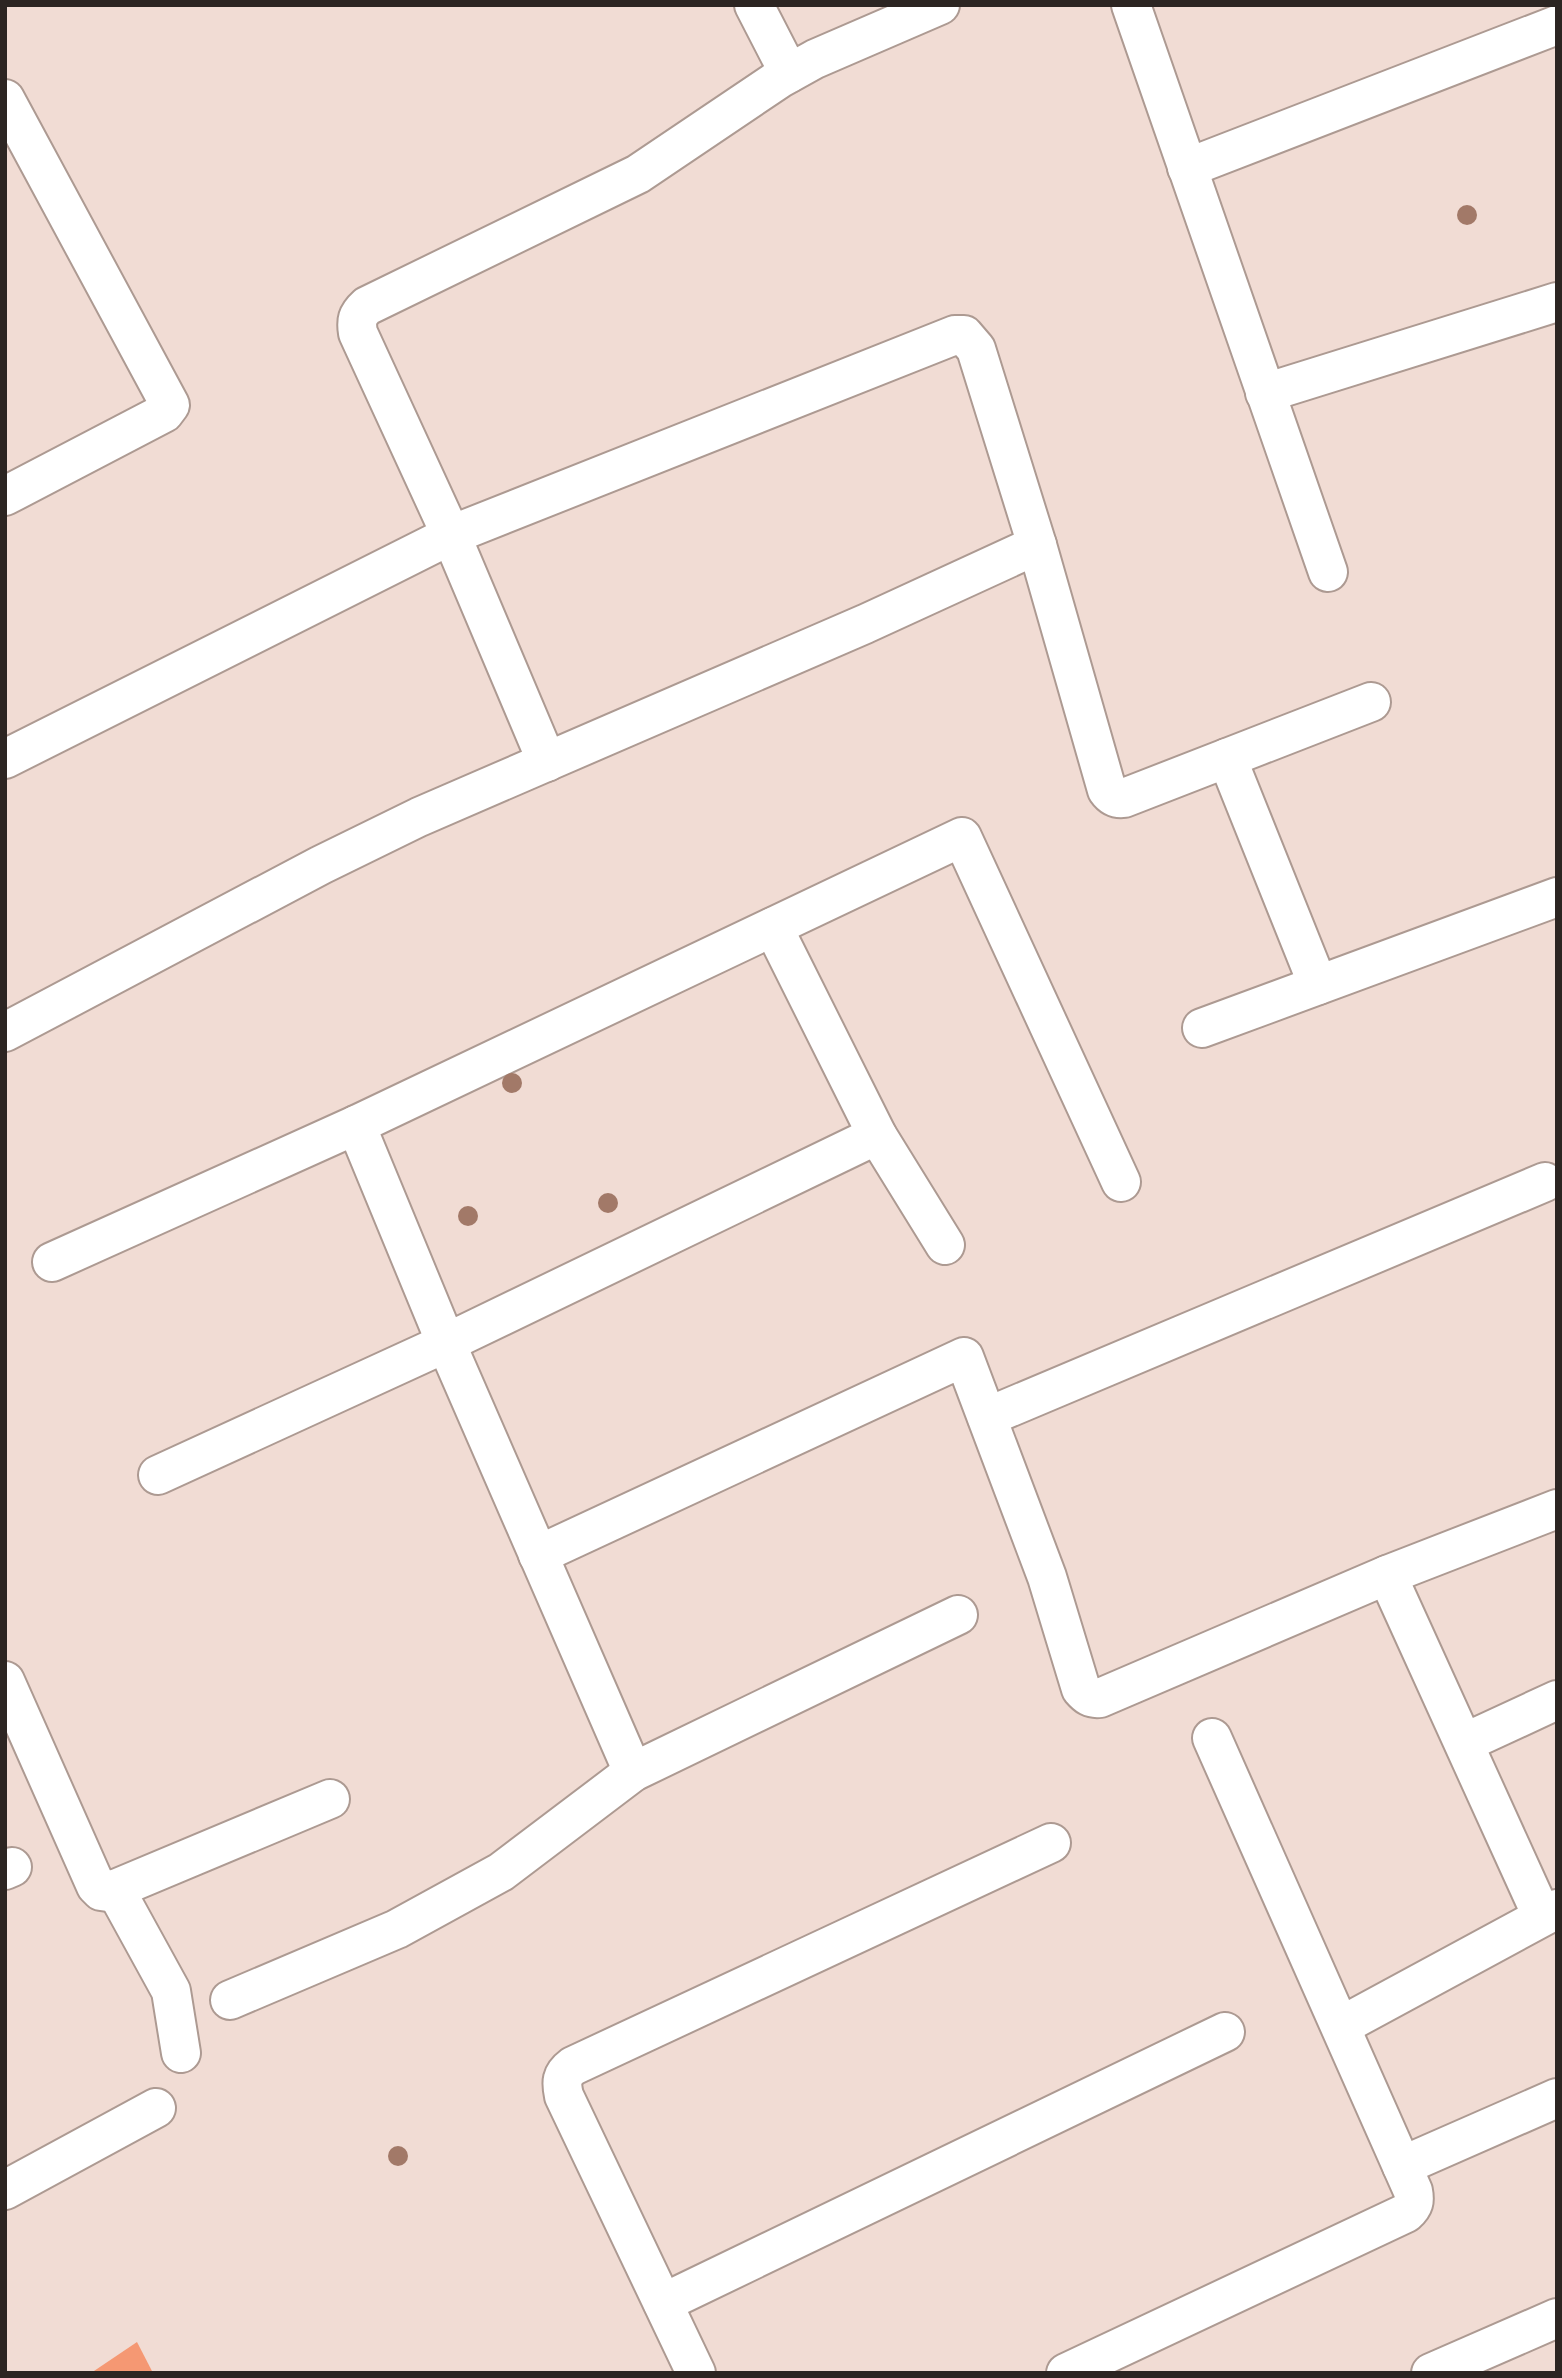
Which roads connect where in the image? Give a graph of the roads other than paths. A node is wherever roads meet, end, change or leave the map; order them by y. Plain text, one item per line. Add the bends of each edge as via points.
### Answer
1 (754, 5) edge
2 (940, 5) edge
3 (1131, 5) edge
4 (1557, 25) edge
5 (789, 73) junction
6 (5, 100) edge
7 (1187, 168) junction
8 (1557, 302) edge
9 (1265, 393) junction
10 (5, 496) edge
11 (451, 535) junction
12 (1037, 545) junction
13 (1328, 572) dead end
14 (1370, 702) dead end
15 (1227, 758) junction
16 (5, 759) edge
17 (547, 762) junction
18 (1557, 897) edge
19 (773, 927) junction
20 (1318, 985) junction
21 (1202, 1028) dead end
22 (5, 1032) edge
23 (356, 1125) junction
24 (877, 1135) junction
25 (1121, 1182) dead end
26 (1545, 1182) dead end
27 (945, 1245) dead end
28 (52, 1262) dead end
29 (446, 1343) junction
30 (987, 1417) junction
31 (158, 1475) dead end
32 (1557, 1509) edge
33 (538, 1555) junction
34 (1387, 1574) junction
35 (958, 1615) dead end
36 (5, 1681) edge
37 (1557, 1700) edge
38 (1212, 1738) dead end
39 (1464, 1743) junction
40 (633, 1772) junction
41 (330, 1799) dead end
42 (1051, 1843) dead end
43 (114, 1889) junction
44 (1550, 1912) edge
45 (230, 2000) dead end
46 (1341, 2026) junction
47 (1224, 2032) dead end
48 (181, 2053) dead end
49 (1557, 2098) edge
50 (156, 2108) dead end
51 (1402, 2166) junction
52 (5, 2190) edge
53 (663, 2302) junction
54 (1557, 2318) edge
55 (696, 2373) edge
56 (1066, 2373) edge
57 (1431, 2373) edge

1 - 5 street
2 - 5 street
3 - 7 street
4 - 7 street
5 - 11 street via 638,174 360,313 358,333
6 - 10 street via 170,405 164,413
7 - 9 street
8 - 9 street
9 - 13 street
11 - 12 street via 964,335 976,349
11 - 16 street
11 - 17 street
12 - 15 street via 1111,796 1124,798
12 - 17 street
14 - 15 street
15 - 20 street
17 - 22 street via 321,865
18 - 20 street
19 - 23 street
19 - 24 street
19 - 25 street via 962,837
20 - 21 street
23 - 28 street
23 - 29 street
24 - 27 street
24 - 29 street
26 - 30 street
29 - 31 street
29 - 33 street
30 - 33 street via 964,1357
30 - 34 street via 1087,1696 1100,1698
32 - 34 street
33 - 40 street
34 - 39 street
35 - 40 street
36 - 43 street via 96,1886 101,1891
37 - 39 street
38 - 46 street
39 - 44 street
40 - 45 street via 501,1872 397,1929
41 - 43 street
42 - 53 street via 565,2072 561,2082 564,2096
43 - 48 street via 171,1991
44 - 46 street
46 - 51 street
47 - 53 street
49 - 51 street
50 - 52 street
51 - 56 street via 1415,2200 1406,2213
53 - 55 street
54 - 57 street

